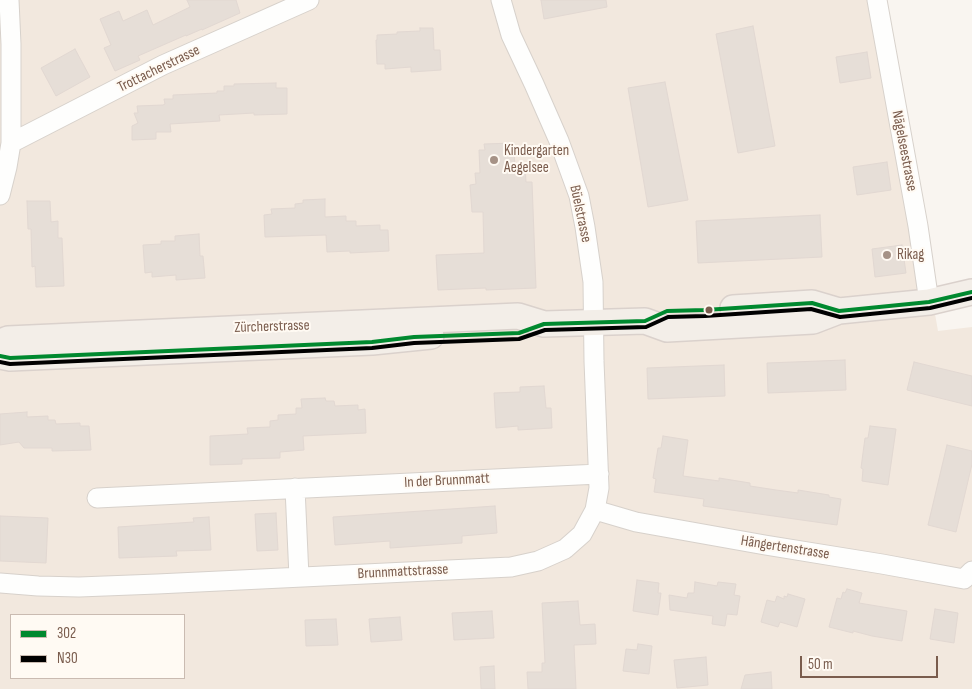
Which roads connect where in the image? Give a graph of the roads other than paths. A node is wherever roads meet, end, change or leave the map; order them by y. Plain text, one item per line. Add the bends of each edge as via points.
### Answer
1 (9, 0) edge
2 (309, 0) edge
3 (501, 0) edge
4 (877, 0) edge
5 (11, 144) junction
6 (0, 195) edge
7 (972, 292) edge
8 (929, 302) junction
9 (594, 323) junction
10 (544, 324) junction
11 (0, 342) edge
12 (0, 356) edge
13 (599, 474) junction
14 (295, 488) junction
15 (97, 498) dead end
16 (595, 510) junction
17 (972, 571) edge
18 (299, 577) junction
19 (0, 583) edge

1 - 5 street
2 - 5 street, Trottacherstrasse via 163,65
3 - 9 street, Büelstrasse via 511,35 559,141 579,196 593,282
4 - 8 street, Nägelseestrasse
5 - 6 street
7 - 8 main road, Zürcherstrasse
8 - 9 main road, Zürcherstrasse via 839,311 813,321 667,329 645,321
9 - 10 main road, Zürcherstrasse
9 - 13 street, Brunnmattstrasse
10 - 11 main road, Zürcherstrasse via 518,316 8,339
10 - 12 main road, Zürcherstrasse via 519,333 372,342 24,358
13 - 14 street, In der Brunnmatt
13 - 16 street, Brunnmattstrasse
14 - 15 street, In der Brunnmatt
14 - 18 street
16 - 17 street, Hängertenstrasse via 636,522 964,579
16 - 18 street, Brunnmattstrasse via 582,534 564,548 538,561 511,567
18 - 19 street, Brunnmattstrasse via 79,586

